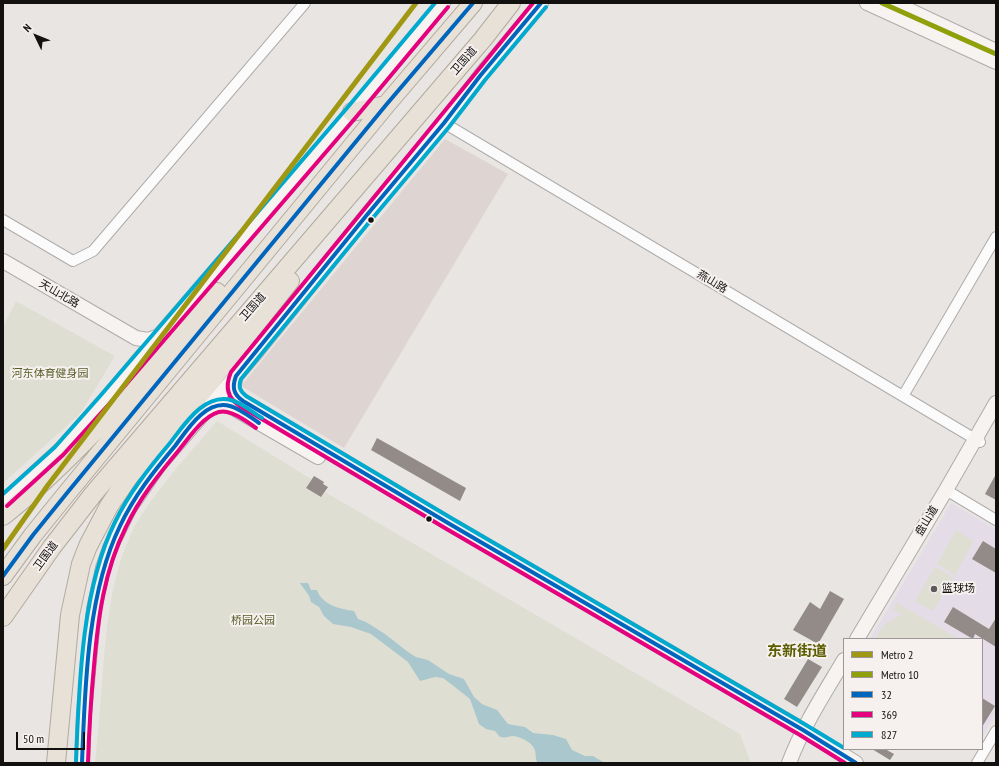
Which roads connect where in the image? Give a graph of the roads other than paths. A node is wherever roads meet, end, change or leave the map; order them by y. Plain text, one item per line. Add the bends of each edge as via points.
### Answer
1 (304, 3) edge
2 (443, 3) edge
3 (473, 3) edge
4 (511, 3) edge
5 (541, 3) edge
6 (867, 3) edge
7 (894, 3) edge
8 (996, 51) edge
9 (996, 62) edge
10 (386, 105) junction
11 (352, 112) junction
12 (444, 122) junction
13 (407, 128) junction
14 (3, 220) edge
15 (996, 237) edge
16 (3, 262) edge
17 (3, 268) edge
18 (159, 336) junction
19 (132, 369) junction
20 (236, 376) junction
21 (903, 396) junction
22 (996, 403) edge
23 (207, 410) junction
24 (996, 414) edge
25 (977, 441) junction
26 (948, 492) junction
27 (3, 502) edge
28 (3, 516) edge
29 (996, 520) edge
30 (3, 576) edge
31 (3, 617) edge
32 (858, 638) edge
33 (863, 638) edge
34 (843, 662) edge
35 (843, 672) edge
36 (996, 731) edge
37 (803, 735) junction
38 (56, 762) edge
39 (82, 763) edge
40 (789, 763) edge
41 (795, 763) edge
42 (842, 763) edge
43 (856, 763) edge
44 (977, 763) edge

1 - 14 street via 93,251 72,261
2 - 11 street
3 - 10 highway, 卫国道
4 - 13 highway, 卫国道
5 - 12 street
6 - 9 street
7 - 8 street
10 - 11 highway
10 - 28 highway via 88,439
10 - 30 highway, 卫国道 via 33,535
11 - 18 street
12 - 20 street
12 - 21 street, 燕山路
13 - 31 highway, 卫国道 via 94,493
13 - 38 highway via 264,315 206,388 133,472 109,506 81,564 70,615
15 - 21 street
16 - 18 street, 天山北路 via 136,338 148,340
17 - 19 street, 天山北路 via 130,341 135,347 136,354
18 - 19 street
19 - 27 street via 59,451
20 - 23 street
20 - 37 street via 233,388 236,396 243,401
21 - 25 street, 燕山路
22 - 25 street, 盘山道
23 - 37 street via 224,405 236,409
23 - 39 street via 143,487 126,514 110,548 94,609
24 - 25 street, 盘山道
25 - 26 street, 盘山道
26 - 29 street
26 - 32 street, 盘山道
26 - 33 street, 盘山道
34 - 37 street
35 - 37 street
36 - 44 street
37 - 40 street
37 - 41 street
37 - 42 street
37 - 43 street

